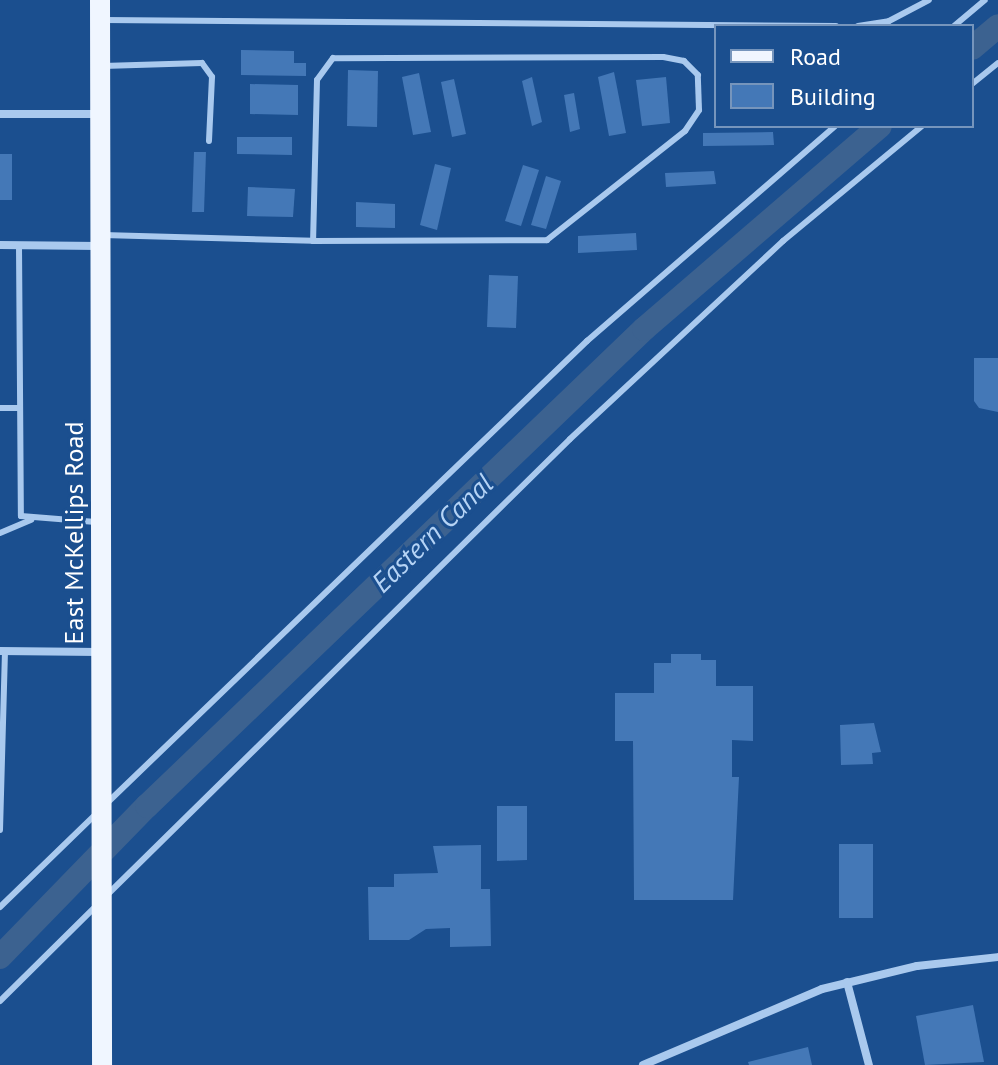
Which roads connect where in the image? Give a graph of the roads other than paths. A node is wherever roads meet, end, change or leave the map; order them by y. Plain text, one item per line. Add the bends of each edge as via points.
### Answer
1 (929, 0) edge
2 (985, 0) edge
3 (100, 10) edge
4 (744, 24) edge
5 (870, 24) edge
6 (956, 24) edge
7 (998, 63) edge
8 (100, 66) junction
9 (974, 82) edge
10 (0, 114) edge
11 (100, 114) junction
12 (833, 128) edge
13 (920, 128) edge
14 (209, 141) dead end
15 (100, 241) junction
16 (313, 241) junction
17 (0, 245) edge
18 (19, 246) junction
19 (0, 408) edge
20 (20, 408) junction
21 (31, 520) junction
22 (100, 522) junction
23 (0, 533) edge
24 (3, 651) edge
25 (100, 652) junction
26 (100, 810) junction
27 (0, 830) edge
28 (101, 892) junction
29 (0, 907) edge
30 (998, 957) edge
31 (847, 982) junction
32 (0, 1001) edge
33 (102, 1065) edge
34 (643, 1065) edge
35 (869, 1065) edge

1 - 5 lane via 889,21
2 - 6 lane
3 - 4 lane
3 - 8 main road, East McKellips Road
7 - 9 lane
8 - 11 main road, East McKellips Road
8 - 14 lane via 202,63 212,77
10 - 11 street
11 - 15 main road, East McKellips Road
12 - 26 lane via 587,341
13 - 28 lane via 783,241 570,439
15 - 16 lane
15 - 18 street
15 - 22 main road, East McKellips Road
16 - 16 lane via 527,243 556,236 685,131 699,110 698,75 684,61 663,57 333,58 317,80
17 - 18 street
18 - 20 lane
19 - 20 lane
20 - 21 lane via 20,506 21,516
21 - 22 lane
21 - 23 lane
22 - 25 main road, East McKellips Road
24 - 25 street
24 - 27 lane
25 - 26 main road, East McKellips Road
26 - 28 main road, East McKellips Road
26 - 29 lane
28 - 32 lane
28 - 33 main road, East McKellips Road
30 - 31 street via 917,966
31 - 34 street
31 - 35 street

